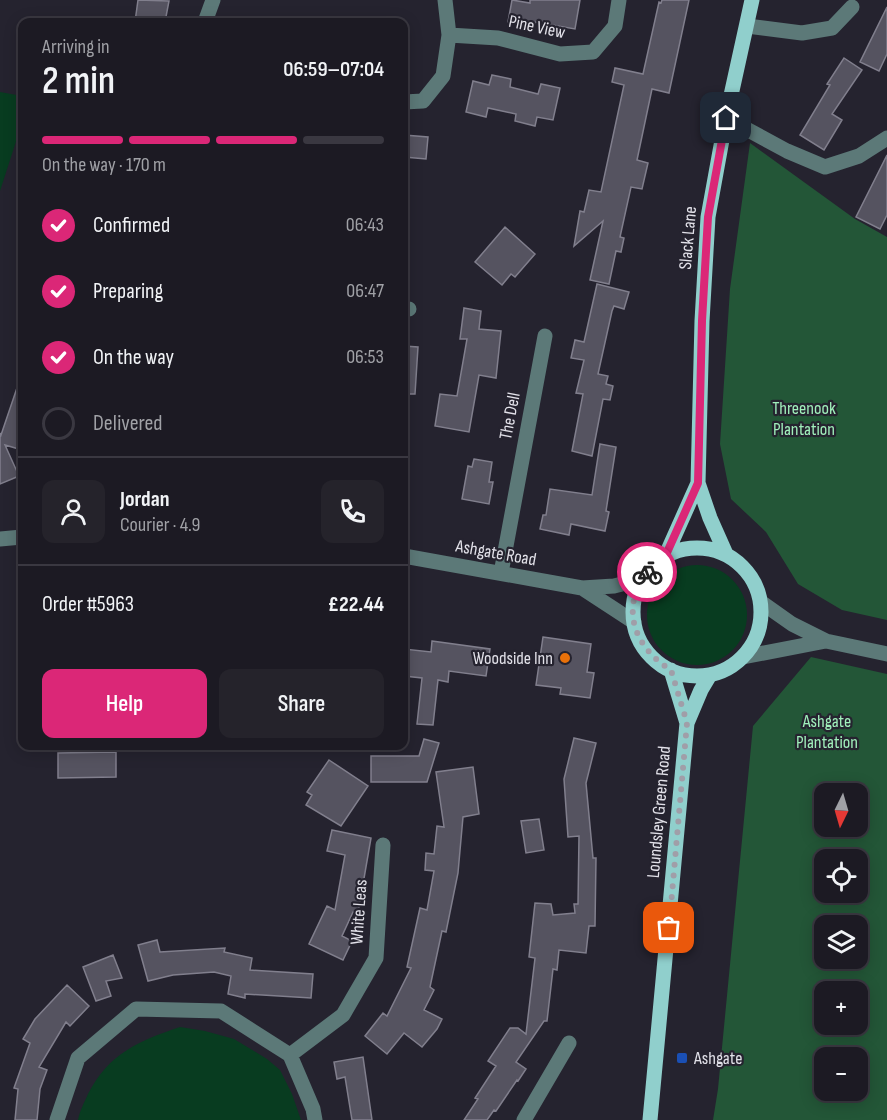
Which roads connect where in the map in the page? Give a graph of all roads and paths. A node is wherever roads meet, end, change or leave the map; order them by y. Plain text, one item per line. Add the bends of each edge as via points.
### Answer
1 (213, 0) edge
2 (445, 0) edge
3 (619, 0) edge
4 (752, 0) edge
5 (852, 7) dead end
6 (206, 18) edge
7 (747, 26) junction
8 (449, 35) junction
9 (408, 102) edge
10 (726, 118) junction
11 (887, 138) edge
12 (545, 336) dead end
13 (698, 483) junction
14 (18, 537) edge
15 (0, 539) edge
16 (726, 554) junction
17 (408, 557) edge
18 (665, 557) junction
19 (501, 573) junction
20 (642, 579) junction
21 (582, 588) junction
22 (761, 602) junction
23 (634, 622) junction
24 (826, 641) junction
25 (887, 654) edge
26 (743, 657) junction
27 (671, 670) junction
28 (710, 675) junction
29 (687, 723) junction
30 (383, 845) dead end
31 (569, 1043) dead end
32 (290, 1055) junction
33 (57, 1120) edge
34 (315, 1120) edge
35 (524, 1120) edge
36 (650, 1120) edge

1 - 6 street
2 - 8 street
3 - 8 street, Pine View via 615,26 593,52 560,54 498,38
4 - 7 main road, Slack Lane
5 - 7 street via 832,28 802,33
7 - 10 main road, Slack Lane
8 - 9 street via 443,76 423,101
10 - 11 street via 787,151 825,166 859,156
10 - 13 main road, Slack Lane via 708,217
12 - 19 street, The Dell
13 - 16 main road, Slack Lane
13 - 18 main road, Slack Lane
14 - 15 street
16 - 18 main road via 695,548
16 - 22 main road via 749,574
17 - 19 street, Ashgate Road
18 - 20 main road
19 - 21 street, Ashgate Road
20 - 21 street, Ashgate Road
20 - 23 main road via 633,607
21 - 23 street, Ashgate Road
22 - 24 street
22 - 26 main road via 761,622 755,641
23 - 27 main road via 646,651
24 - 25 street
24 - 26 street
26 - 28 main road
27 - 28 main road
27 - 29 main road, Loundsley Green Road
28 - 29 main road, Loundsley Green Road
29 - 36 main road, Loundsley Green Road
30 - 32 street, White Leas via 376,958 343,1015
31 - 35 street
32 - 33 street via 221,1011 136,1009 78,1058
32 - 34 street

